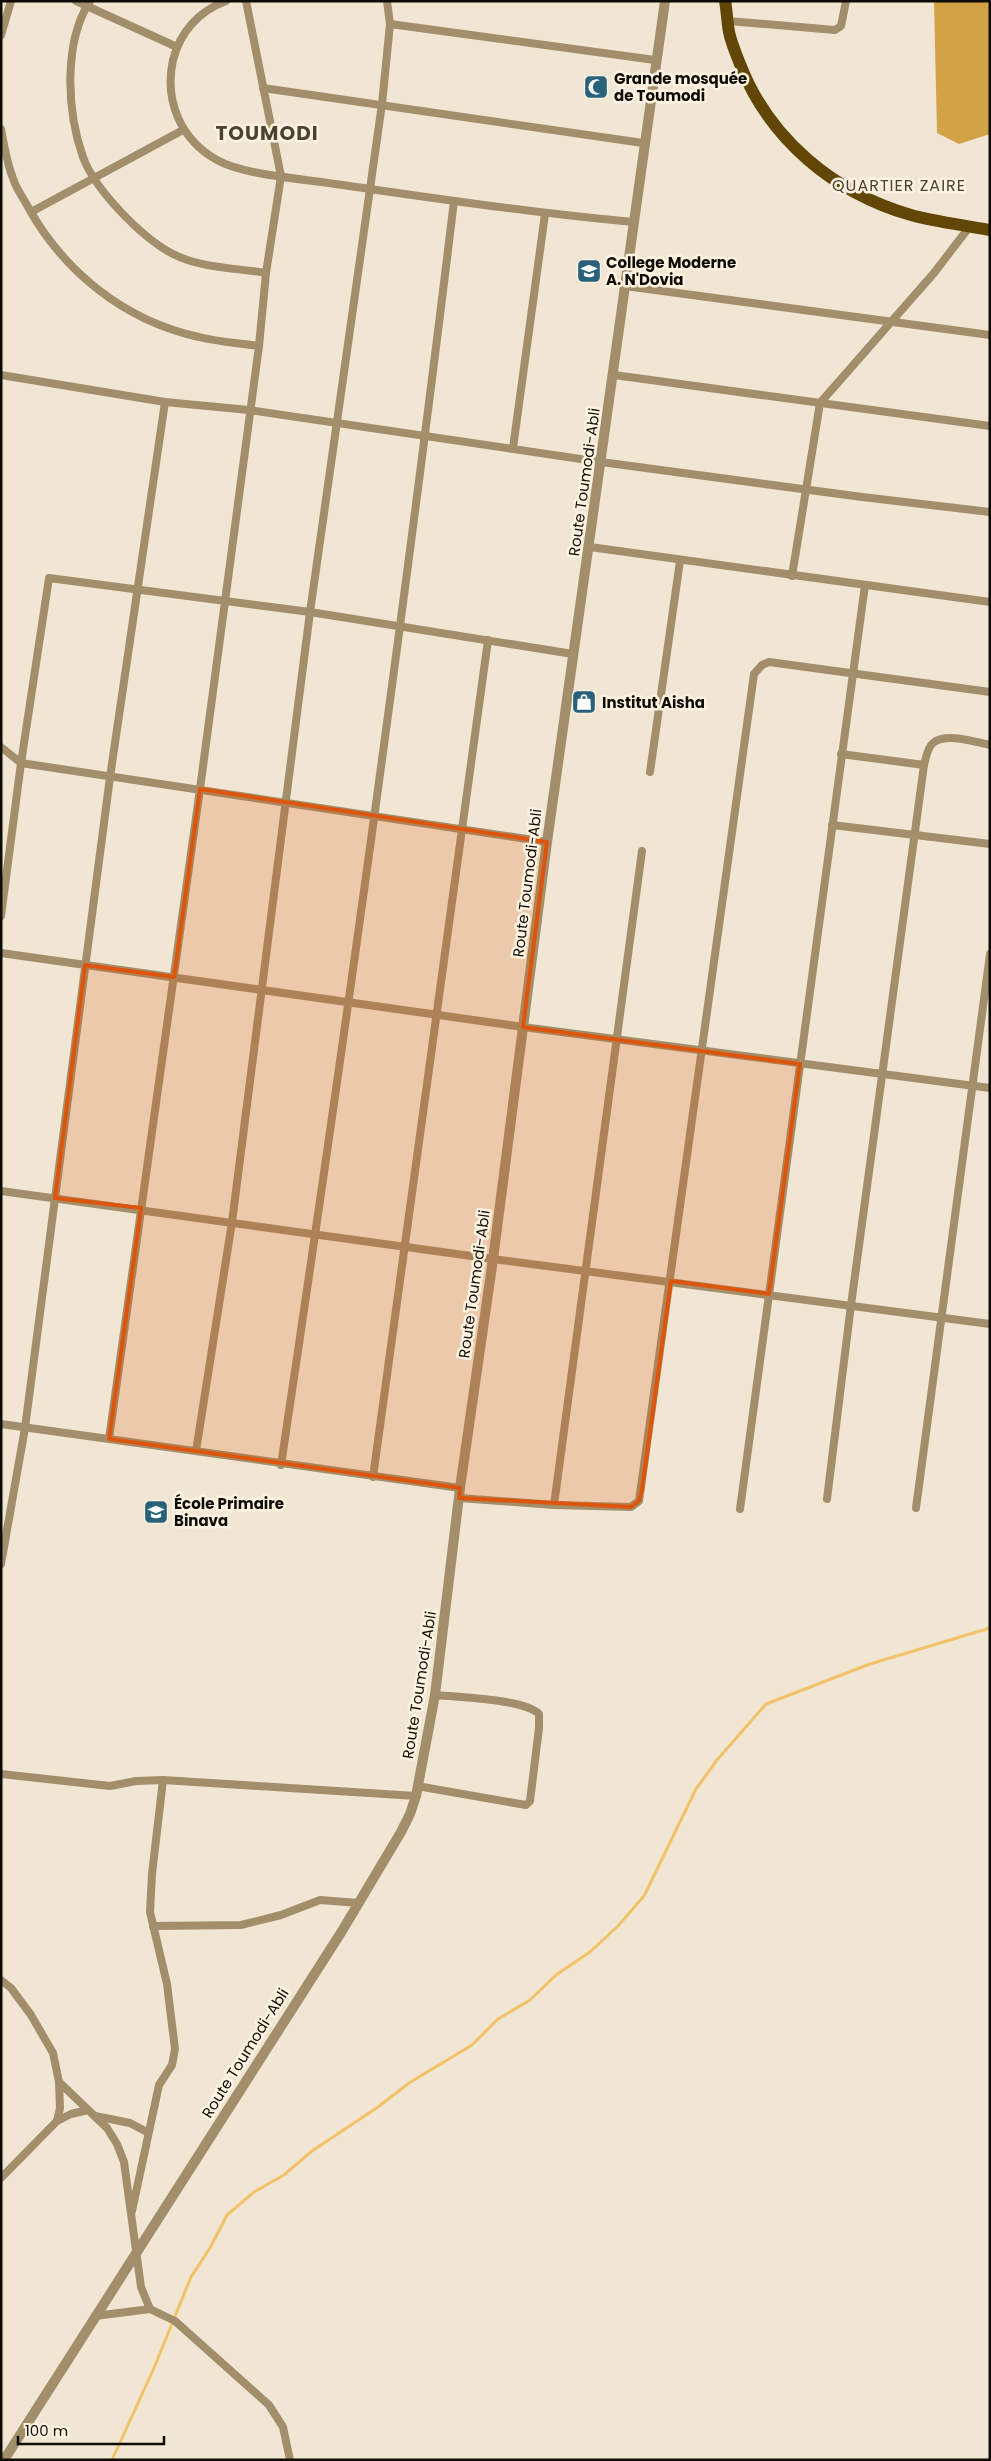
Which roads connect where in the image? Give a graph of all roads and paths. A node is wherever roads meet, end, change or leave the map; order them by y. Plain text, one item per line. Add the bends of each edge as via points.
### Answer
1 (11, 1) edge
2 (76, 1) edge
3 (226, 1) edge
4 (246, 1) edge
5 (387, 1) edge
6 (664, 1) edge
7 (726, 1) edge
8 (846, 1) edge
9 (88, 4) edge
10 (728, 21) junction
11 (390, 24) junction
12 (1, 35) edge
13 (177, 47) junction
14 (655, 60) junction
15 (263, 88) junction
16 (382, 104) junction
17 (1, 129) edge
18 (183, 130) junction
19 (643, 143) junction
20 (281, 176) junction
21 (93, 177) junction
22 (368, 189) junction
23 (454, 201) junction
24 (31, 212) junction
25 (545, 214) junction
26 (633, 222) junction
27 (970, 226) junction
28 (990, 230) edge
29 (266, 273) junction
30 (625, 286) junction
31 (889, 322) junction
32 (990, 335) edge
33 (259, 346) junction
34 (1, 375) edge
35 (614, 375) junction
36 (165, 402) junction
37 (820, 403) junction
38 (249, 410) junction
39 (336, 424) junction
40 (990, 426) edge
41 (425, 436) junction
42 (513, 448) junction
43 (601, 462) junction
44 (806, 488) junction
45 (990, 512) edge
46 (590, 547) junction
47 (680, 561) junction
48 (792, 576) junction
49 (865, 584) junction
50 (138, 591) junction
51 (224, 600) junction
52 (990, 602) edge
53 (310, 612) junction
54 (398, 627) junction
55 (488, 640) junction
56 (573, 654) junction
57 (852, 672) junction
58 (990, 692) edge
59 (990, 745) edge
60 (1, 748) edge
61 (841, 754) junction
62 (21, 763) junction
63 (924, 765) junction
64 (650, 772) dead end
65 (110, 777) junction
66 (200, 789) junction
67 (285, 803) junction
68 (374, 815) junction
69 (832, 825) junction
70 (461, 828) junction
71 (915, 835) junction
72 (547, 842) junction
73 (990, 844) edge
74 (642, 851) dead end
75 (1, 916) edge
76 (1, 953) edge
77 (990, 954) edge
78 (85, 965) junction
79 (174, 977) junction
80 (262, 990) junction
81 (347, 1002) junction
82 (435, 1015) junction
83 (523, 1027) junction
84 (616, 1040) junction
85 (703, 1051) junction
86 (800, 1064) junction
87 (882, 1075) junction
88 (972, 1086) junction
89 (990, 1088) edge
90 (1, 1190) edge
91 (55, 1198) junction
92 (141, 1208) junction
93 (232, 1222) junction
94 (316, 1234) junction
95 (404, 1246) junction
96 (493, 1259) junction
97 (585, 1270) junction
98 (671, 1281) junction
99 (769, 1294) junction
100 (851, 1305) junction
101 (941, 1316) junction
102 (990, 1324) edge
103 (1, 1424) edge
104 (25, 1428) junction
105 (109, 1439) junction
106 (196, 1452) junction
107 (281, 1464) junction
108 (373, 1477) junction
109 (459, 1493) junction
110 (827, 1499) dead end
111 (554, 1505) junction
112 (916, 1508) dead end
113 (740, 1509) dead end
114 (1, 1564) edge
115 (435, 1695) junction
116 (1, 1774) edge
117 (163, 1780) junction
118 (417, 1791) junction
119 (359, 1903) junction
120 (153, 1926) junction
121 (1, 1980) edge
122 (59, 2082) junction
123 (88, 2110) junction
124 (95, 2116) junction
125 (57, 2121) junction
126 (147, 2132) junction
127 (1, 2178) edge
128 (131, 2214) junction
129 (135, 2252) junction
130 (150, 2309) junction
131 (94, 2316) junction
132 (4, 2460) edge
133 (290, 2460) edge

1 - 12 street
2 - 9 street
3 - 13 street via 211,6 197,17
4 - 15 street
5 - 11 street
6 - 14 street, Route Toumodi-Abli
7 - 10 main road
8 - 10 street via 842,26 836,30
9 - 13 street
9 - 21 street via 76,36 70,91 83,158
10 - 27 main road via 738,59 758,102 786,139 816,168 852,191 896,210
11 - 14 street
11 - 16 street
13 - 18 street via 171,69 171,96 175,115
14 - 19 street, Route Toumodi-Abli
15 - 16 street
15 - 20 street
16 - 19 street
16 - 22 street
17 - 24 street via 14,181
18 - 20 street via 197,146 227,165
18 - 21 street
19 - 26 street, Route Toumodi-Abli
20 - 22 street
20 - 29 street
21 - 24 street
21 - 29 street via 128,220 173,254 196,262
22 - 23 street
22 - 39 street
23 - 25 street
23 - 41 street
24 - 33 street via 58,253 112,301 136,315 198,337
25 - 26 street
25 - 42 street
26 - 30 street, Route Toumodi-Abli
27 - 28 main road
27 - 31 street via 934,273
29 - 33 street
30 - 31 street
30 - 35 street, Route Toumodi-Abli
31 - 32 street
31 - 37 street
33 - 38 street
34 - 36 street
35 - 37 street
35 - 43 street, Route Toumodi-Abli
36 - 38 street
36 - 50 street
37 - 40 street
37 - 44 street
38 - 39 street
38 - 51 street
39 - 41 street
39 - 53 street
41 - 42 street
41 - 54 street
42 - 43 street
43 - 44 street
43 - 46 street, Route Toumodi-Abli
44 - 45 street
44 - 48 street
46 - 47 street
46 - 56 street, Route Toumodi-Abli
47 - 48 street
47 - 64 street
48 - 49 street
49 - 52 street
49 - 57 street
50 - 51 street
50 - 62 street via 49,578
50 - 65 street
51 - 53 street
51 - 66 street
53 - 54 street
53 - 67 street
54 - 55 street
54 - 68 street
55 - 56 street
55 - 70 street
56 - 72 street, Route Toumodi-Abli
57 - 58 street
57 - 61 street
57 - 85 street via 769,662 754,674
59 - 63 street via 941,739 930,747
60 - 62 street
61 - 63 street
61 - 69 street
62 - 65 street
62 - 75 street
63 - 71 street
65 - 66 street
65 - 78 street
66 - 67 street
66 - 79 street
67 - 68 street
67 - 80 street
68 - 70 street
68 - 81 street
69 - 71 street
69 - 86 street
70 - 72 street
70 - 82 street
71 - 73 street
71 - 87 street
72 - 83 street, Route Toumodi-Abli
74 - 84 street
76 - 78 street
77 - 88 street
78 - 79 street
78 - 91 street
79 - 80 street
79 - 92 street
80 - 81 street
80 - 93 street
81 - 82 street
81 - 94 street
82 - 83 street
82 - 95 street
83 - 84 street
83 - 96 street, Route Toumodi-Abli
84 - 85 street
84 - 97 street
85 - 86 street
85 - 98 street
86 - 87 street
86 - 99 street
87 - 88 street
87 - 100 street
88 - 89 street
88 - 101 street
90 - 91 street
91 - 92 street
91 - 104 street
92 - 93 street
92 - 105 street
93 - 94 street
93 - 106 street
94 - 95 street
94 - 107 street
95 - 96 street
95 - 108 street
96 - 97 street
96 - 109 street, Route Toumodi-Abli
97 - 98 street
97 - 111 street
98 - 99 street
98 - 111 street via 639,1501 631,1507
99 - 100 street
99 - 113 street
100 - 101 street
100 - 110 street
101 - 102 street
101 - 112 street
103 - 104 street
104 - 105 street
104 - 114 street
105 - 106 street
106 - 107 street
107 - 108 street
108 - 109 street
109 - 111 street
109 - 115 street, Route Toumodi-Abli
115 - 118 street, Route Toumodi-Abli
115 - 118 street via 504,1702 539,1714 530,1801 526,1805
116 - 117 street via 110,1786
117 - 118 street
117 - 120 street via 150,1896
118 - 119 street, Route Toumodi-Abli via 404,1826
119 - 120 street via 320,1900 242,1925
119 - 129 street, Route Toumodi-Abli
120 - 126 street via 167,1984 175,2049 172,2064 159,2085
121 - 122 street via 11,1988 36,2023 53,2053
122 - 123 street
122 - 125 street
123 - 124 street
123 - 125 street
124 - 126 street via 130,2123
124 - 128 street via 117,2144 124,2162
125 - 127 street
126 - 128 street
128 - 129 street
129 - 130 street via 141,2287
129 - 131 street, Route Toumodi-Abli
130 - 131 street
130 - 133 street via 175,2321 270,2405 283,2427
131 - 132 street, Route Toumodi-Abli

